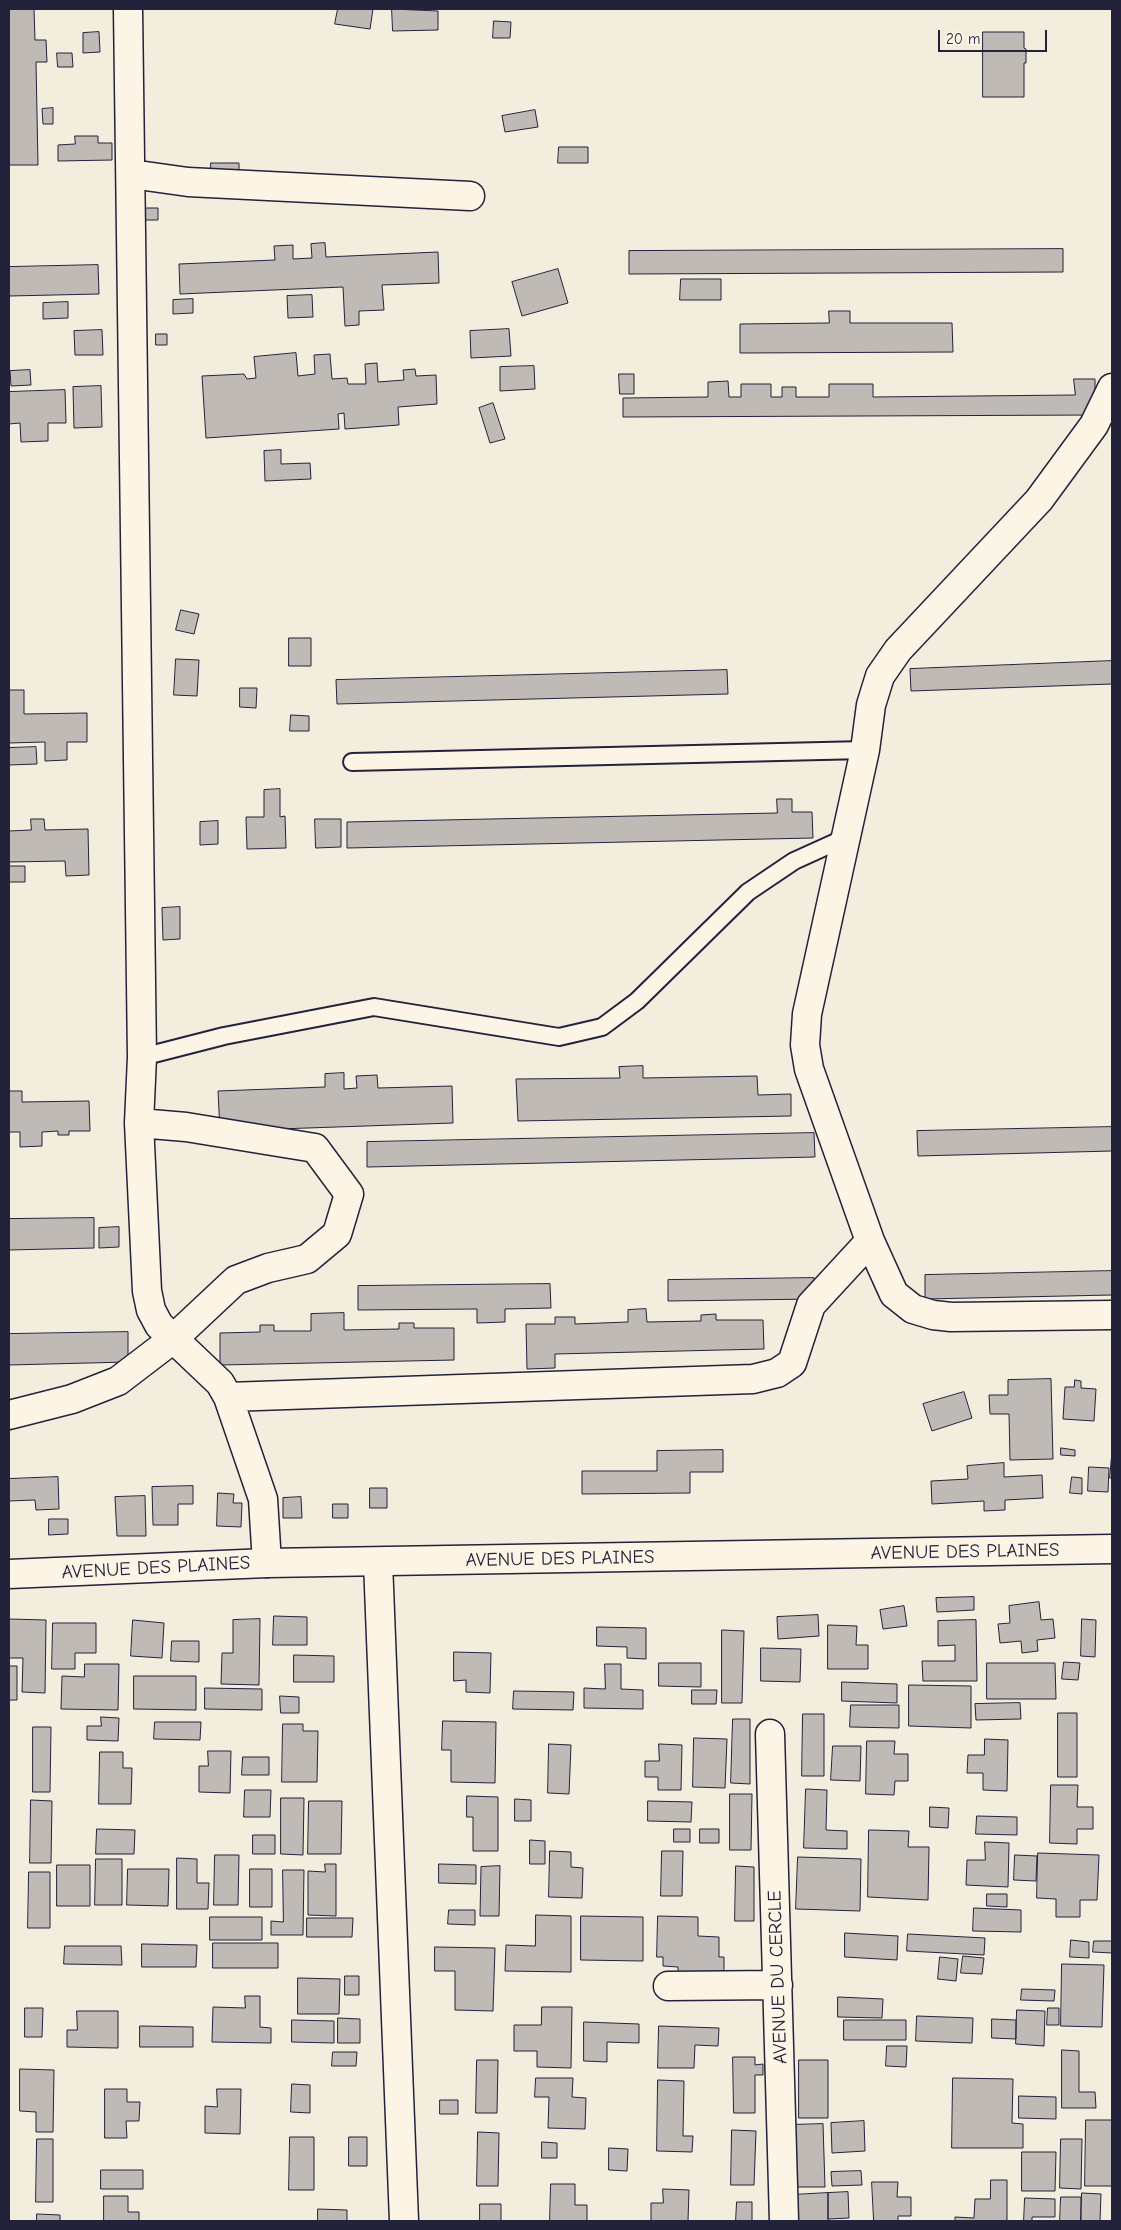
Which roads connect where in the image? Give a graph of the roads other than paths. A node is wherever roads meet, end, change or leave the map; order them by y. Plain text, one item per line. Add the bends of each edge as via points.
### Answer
1 (128, 9) edge
2 (131, 174) junction
3 (470, 196) dead end
4 (1111, 395) edge
5 (865, 750) junction
6 (352, 762) dead end
7 (847, 837) junction
8 (142, 1057) junction
9 (139, 1122) junction
10 (870, 1242) junction
11 (1112, 1315) edge
12 (173, 1339) junction
13 (228, 1397) junction
14 (9, 1415) edge
15 (1112, 1549) edge
16 (378, 1562) junction
17 (267, 1563) junction
18 (9, 1574) edge
19 (770, 1734) dead end
20 (778, 1985) junction
21 (668, 1986) dead end
22 (404, 2221) edge
23 (784, 2221) edge

1 - 2 street
2 - 3 street via 188,182
2 - 8 street
4 - 5 street via 1094,425 1039,500 898,650 880,676 871,705
5 - 6 lane
5 - 7 street
7 - 8 lane via 794,862 748,892 637,1001 602,1027 559,1037 374,1006 224,1036
7 - 10 street via 807,1014 805,1045 809,1069
8 - 9 street
9 - 12 street via 147,1291 158,1325
9 - 12 street via 315,1148 349,1194 337,1234 307,1259 236,1280
10 - 11 street via 894,1294 913,1309 951,1317
10 - 13 street via 811,1305 792,1363 776,1374 754,1379
12 - 13 street via 220,1383
12 - 14 street via 118,1381 72,1399
13 - 17 street via 263,1500
15 - 16 street, AVENUE DES PLAINES
16 - 17 street, AVENUE DES PLAINES
16 - 22 street
17 - 18 street, AVENUE DES PLAINES
19 - 20 street, AVENUE DU CERCLE
20 - 21 street
20 - 23 street, AVENUE DU CERCLE

